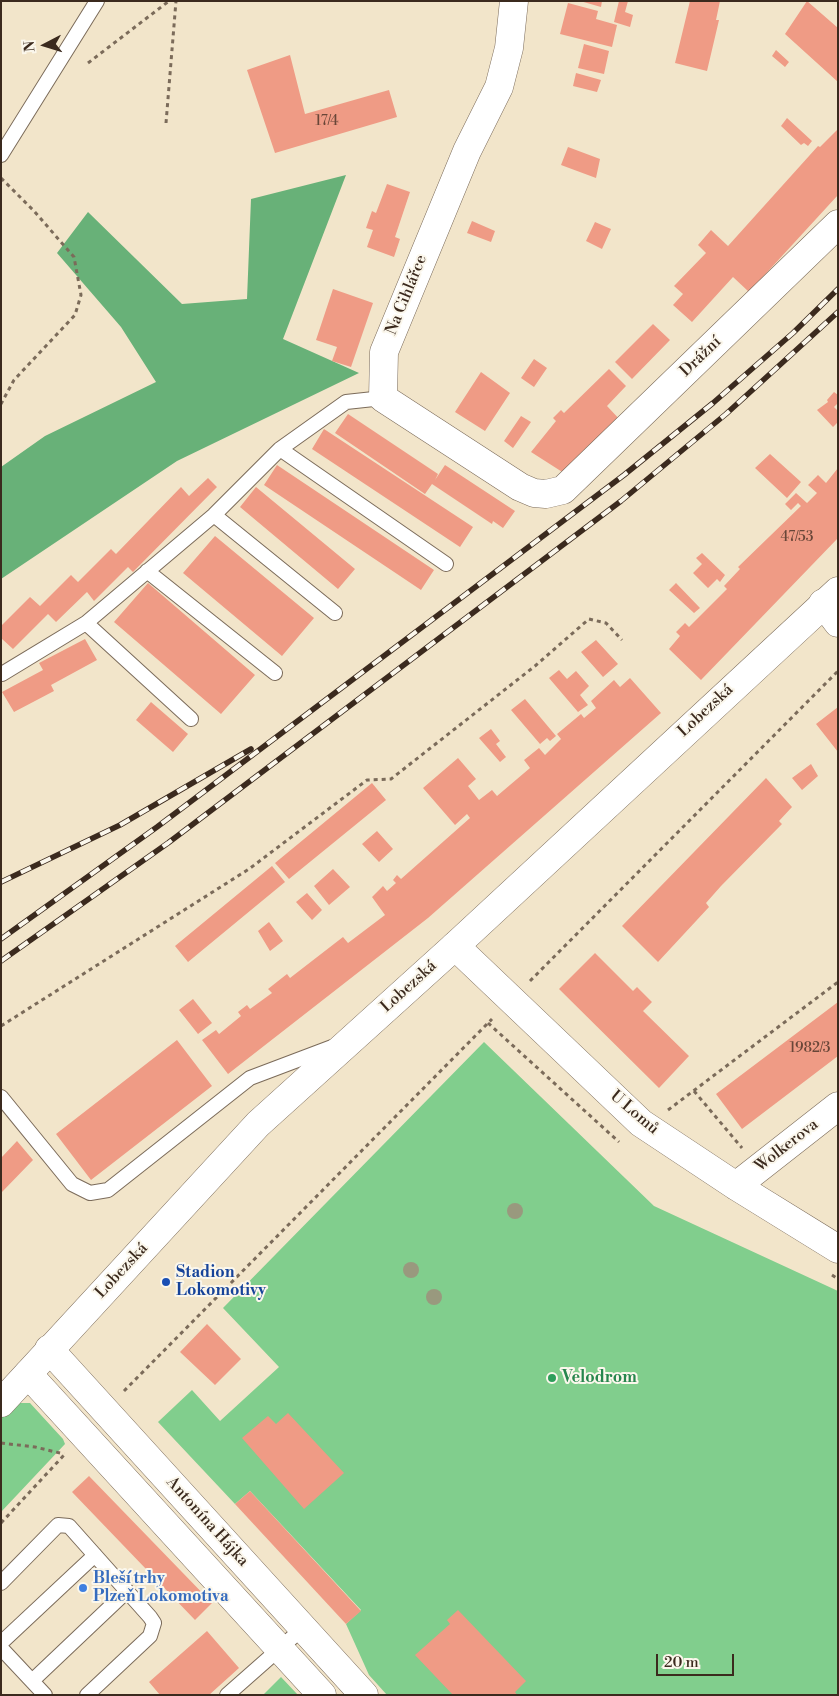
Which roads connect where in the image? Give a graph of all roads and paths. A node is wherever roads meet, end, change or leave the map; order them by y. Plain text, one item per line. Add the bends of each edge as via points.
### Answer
1 (97, 1) edge
2 (169, 1) edge
3 (176, 1) edge
4 (514, 1) edge
5 (88, 63) dead end
6 (166, 123) dead end
7 (1, 155) edge
8 (1, 178) edge
9 (838, 224) edge
10 (383, 398) junction
11 (1, 404) edge
12 (280, 449) junction
13 (214, 515) junction
14 (446, 564) dead end
15 (147, 572) junction
16 (833, 605) edge
17 (335, 613) dead end
18 (86, 623) junction
19 (622, 640) dead end
20 (838, 671) edge
21 (275, 673) dead end
22 (2, 674) edge
23 (191, 719) dead end
24 (455, 946) junction
25 (838, 982) edge
26 (512, 1000) junction
27 (1, 1026) edge
28 (349, 1041) junction
29 (694, 1091) junction
30 (1, 1097) edge
31 (838, 1106) edge
32 (647, 1126) junction
33 (758, 1168) junction
34 (736, 1186) junction
35 (838, 1249) edge
36 (50, 1349) junction
37 (28, 1374) junction
38 (1, 1402) edge
39 (105, 1410) junction
40 (1, 1443) edge
41 (74, 1445) junction
42 (1, 1523) edge
43 (95, 1555) junction
44 (1, 1583) edge
45 (127, 1591) junction
46 (303, 1628) junction
47 (280, 1648) junction
48 (2, 1650) edge
49 (32, 1681) junction
50 (43, 1694) edge
51 (88, 1695) edge
52 (227, 1695) edge
53 (322, 1695) edge
54 (364, 1695) edge

1 - 7 lane
2 - 5 path
3 - 6 path
4 - 10 street, Na Cihlářce via 509,48 499,88 467,151 384,352
8 - 11 path via 74,257 81,295 75,315 14,380
9 - 10 street, Drážní via 563,490 546,494 520,488
10 - 12 lane via 346,402
12 - 13 lane
12 - 14 lane
13 - 15 lane
13 - 17 lane
15 - 18 lane
15 - 21 lane
16 - 24 street, Lobezská
18 - 22 lane
18 - 23 lane
19 - 27 path via 606,623 589,619 527,672 390,778 367,780 249,869
20 - 26 path
24 - 26 street, U Lomů
24 - 28 street, Lobezská
25 - 29 path
26 - 32 street, U Lomů
26 - 39 path
28 - 30 lane via 250,1078 108,1190 90,1193 72,1184
28 - 36 street, Lobezská via 258,1124
29 - 32 path
29 - 33 path
31 - 33 street, Wolkerova
32 - 34 street, U Lomů
33 - 34 street, Wolkerova
34 - 35 street, U Lomů
36 - 37 street, Lobezská
36 - 39 street, Antonína Hájka
37 - 38 street, Lobezská
37 - 41 street, Antonína Hájka
39 - 46 street, Antonína Hájka
40 - 41 path via 35,1447
41 - 42 path
41 - 47 street, Antonína Hájka
43 - 44 lane via 69,1526 58,1525
43 - 45 lane
43 - 48 lane
45 - 49 lane
45 - 51 lane via 150,1617 154,1629
46 - 47 lane
46 - 54 street, Antonína Hájka
47 - 52 lane
47 - 53 street, Antonína Hájka
48 - 49 lane
49 - 50 lane

